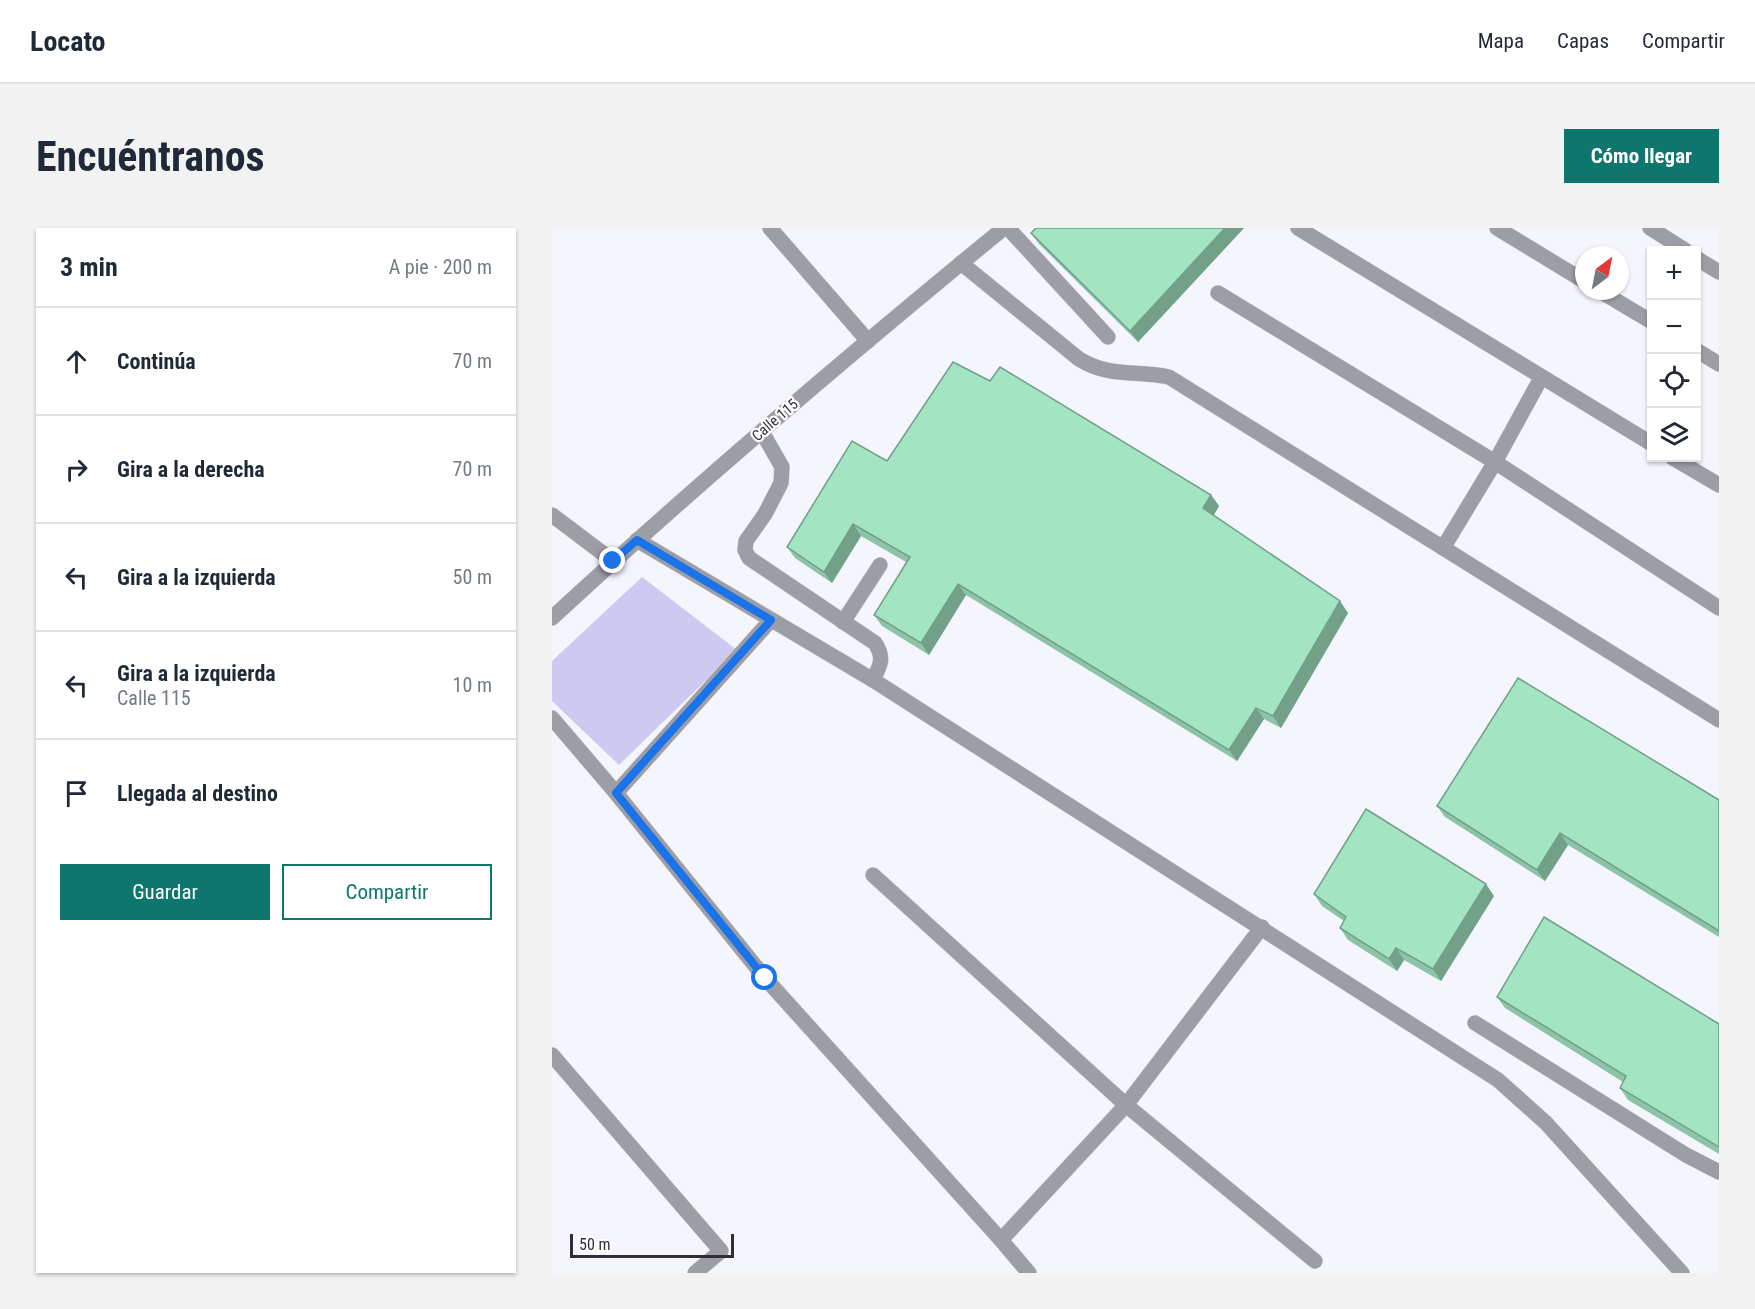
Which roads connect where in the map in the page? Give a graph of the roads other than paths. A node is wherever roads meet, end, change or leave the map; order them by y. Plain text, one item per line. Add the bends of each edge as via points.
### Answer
1 (770, 228) edge
2 (1006, 228) edge
3 (1298, 228) edge
4 (1497, 228) edge
5 (1650, 228) edge
6 (1679, 246) edge
7 (1701, 261) edge
8 (961, 263) junction
9 (1719, 272) edge
10 (1575, 276) edge
11 (1218, 293) dead end
12 (1615, 300) edge
13 (1647, 319) edge
14 (1108, 337) dead end
15 (868, 341) junction
16 (1701, 353) edge
17 (1719, 364) edge
18 (1541, 378) junction
19 (762, 432) junction
20 (1647, 441) edge
21 (1495, 462) junction
22 (1680, 462) edge
23 (1719, 485) edge
24 (552, 515) edge
25 (637, 540) junction
26 (1443, 548) junction
27 (613, 561) junction
28 (880, 565) dead end
29 (1719, 608) edge
30 (552, 618) edge
31 (771, 620) junction
32 (843, 622) junction
33 (873, 680) junction
34 (552, 718) edge
35 (1719, 720) edge
36 (616, 793) junction
37 (873, 875) dead end
38 (1262, 927) junction
39 (1476, 1023) dead end
40 (552, 1056) edge
41 (1126, 1105) junction
42 (1719, 1172) edge
43 (1001, 1240) junction
44 (1315, 1261) dead end
45 (694, 1273) edge
46 (1029, 1273) edge
47 (1682, 1273) edge

1 - 15 street
2 - 8 street, Calle 115
2 - 14 street
3 - 18 street
4 - 10 street
5 - 6 street
7 - 9 street
8 - 15 street, Calle 115
8 - 26 street via 1079,359 1107,371 1169,377
11 - 21 street
12 - 13 street
15 - 19 street, Calle 115
16 - 17 street
18 - 20 street
18 - 21 street
19 - 25 street, Calle 115
19 - 32 street via 782,467 781,483 746,541 745,550 749,558
21 - 26 street
21 - 29 street
22 - 23 street
24 - 27 street
25 - 27 street, Calle 115
25 - 31 street
26 - 35 street
27 - 30 street, Calle 115
28 - 32 street
31 - 33 street
31 - 36 street
32 - 33 street via 876,644 881,652 882,664
33 - 38 street
34 - 36 street
36 - 43 street via 765,978
37 - 41 street
38 - 41 street
38 - 47 street via 1498,1080 1546,1123
39 - 42 street
40 - 45 street via 721,1251
41 - 43 street
41 - 44 street
43 - 46 street

